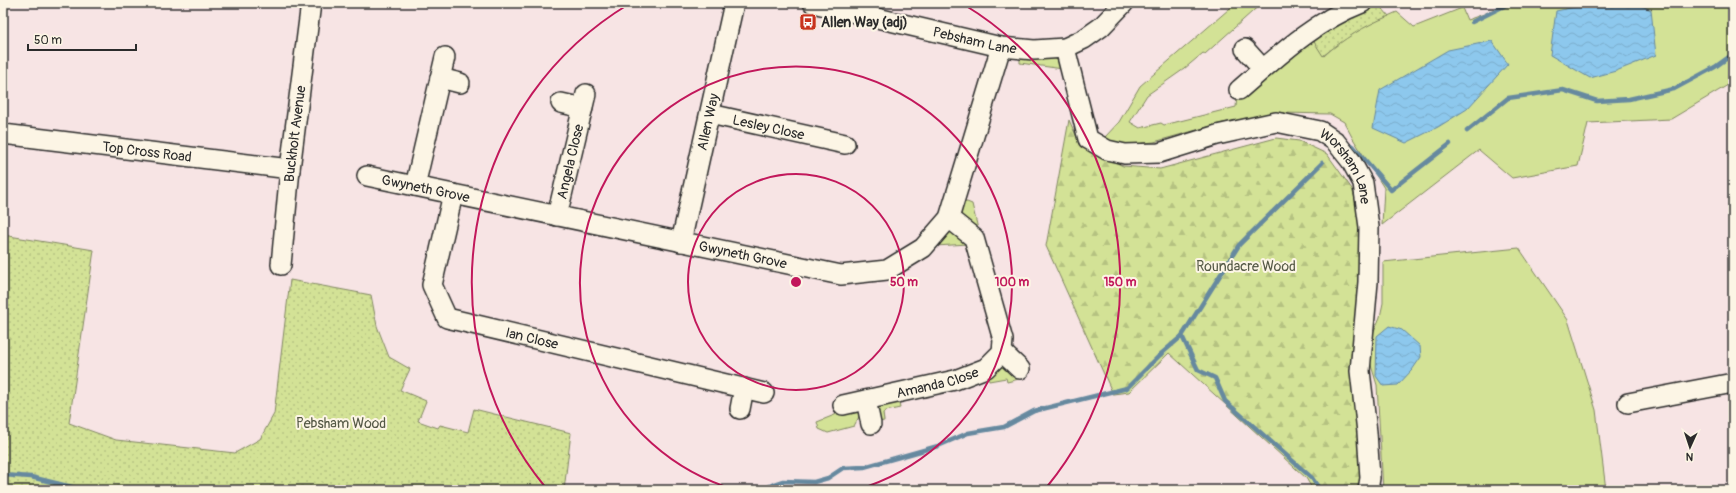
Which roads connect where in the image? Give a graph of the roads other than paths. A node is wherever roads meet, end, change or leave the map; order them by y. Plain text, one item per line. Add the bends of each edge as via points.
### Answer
1 (311, 3) edge
2 (734, 3) edge
3 (813, 3) edge
4 (1124, 3) edge
5 (1362, 3) edge
6 (1001, 47) junction
7 (1066, 48) junction
8 (1245, 48) dead end
9 (445, 57) dead end
10 (1263, 69) junction
11 (440, 78) junction
12 (460, 83) dead end
13 (1239, 90) dead end
14 (561, 103) dead end
15 (710, 114) junction
16 (3, 134) edge
17 (833, 146) dead end
18 (290, 169) junction
19 (367, 176) dead end
20 (415, 186) junction
21 (453, 194) junction
22 (557, 216) junction
23 (949, 218) junction
24 (682, 242) junction
25 (281, 265) dead end
26 (1002, 352) junction
27 (1020, 369) dead end
28 (1733, 383) edge
29 (744, 388) junction
30 (764, 393) dead end
31 (866, 400) junction
32 (1628, 403) dead end
33 (843, 405) dead end
34 (740, 409) dead end
35 (871, 424) dead end
36 (1368, 490) edge

1 - 18 street, Buckholt Avenue
2 - 15 street, Allen Way
3 - 6 street, Pebsham Lane
4 - 7 street, Pebsham Lane via 1101,27
5 - 10 street via 1335,14
6 - 7 street, Pebsham Lane via 1034,50
6 - 23 street, Gwyneth Grove
7 - 36 street, Worsham Lane via 1088,139 1107,150 1126,154 1159,153 1217,135 1276,122 1320,131 1335,141 1351,160 1363,182 1369,227 1368,282 1360,371 1370,470
8 - 10 street
9 - 11 street
10 - 13 street
11 - 12 street
11 - 20 street
14 - 22 street, Angela Close via 585,101
15 - 17 street, Lesley Close
15 - 24 street, Allen Way
16 - 18 street, Top Cross Road
18 - 25 street, Buckholt Avenue
19 - 20 street, Gwyneth Grove
20 - 21 street, Gwyneth Grove
21 - 22 street, Gwyneth Grove
21 - 29 street, Ian Close via 432,285 447,318
22 - 24 street, Gwyneth Grove
23 - 24 street, Gwyneth Grove via 924,248 887,270 841,275
23 - 26 street via 974,238 1003,340
26 - 27 street
26 - 31 street, Amanda Close via 986,368 955,380
28 - 32 street
29 - 30 street, Ian Close
29 - 34 street
31 - 33 street, Amanda Close
31 - 35 street

